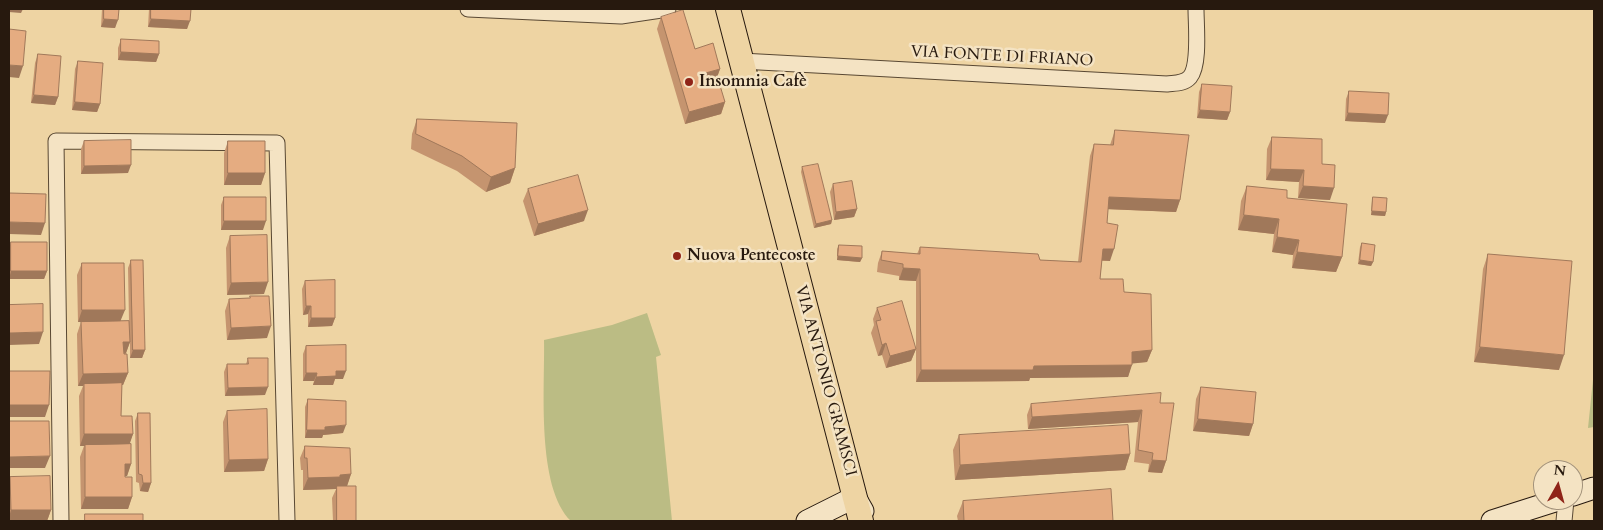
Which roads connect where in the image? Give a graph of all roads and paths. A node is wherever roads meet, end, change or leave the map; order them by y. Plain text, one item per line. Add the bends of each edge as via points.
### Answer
1 (468, 9) edge
2 (668, 9) edge
3 (728, 9) edge
4 (1196, 9) edge
5 (741, 61) junction
6 (855, 497) junction
7 (1533, 508) edge
8 (61, 521) edge
9 (287, 521) edge
10 (807, 521) edge
11 (861, 521) edge
12 (870, 521) edge
13 (1492, 521) edge

1 - 2 street via 621,16
3 - 5 main road, VIA ANTONIO GRAMSCI
4 - 5 street, VIA FONTE DI FRIANO via 1194,66 1190,77 1181,83
5 - 6 main road, VIA ANTONIO GRAMSCI
6 - 10 street
6 - 11 main road, VIA ANTONIO GRAMSCI
6 - 12 street
7 - 13 street
8 - 9 street via 56,140 277,143

